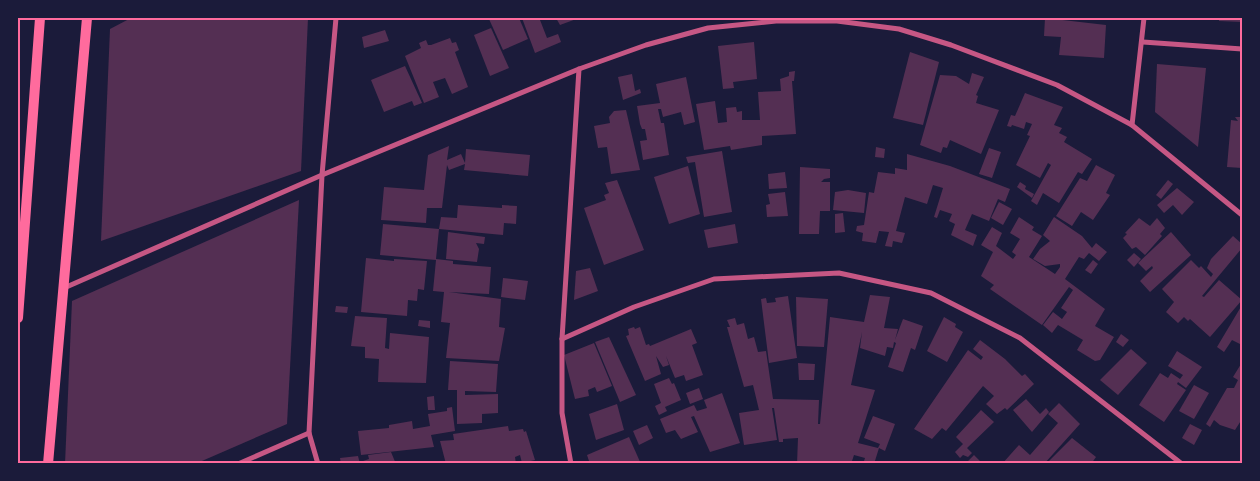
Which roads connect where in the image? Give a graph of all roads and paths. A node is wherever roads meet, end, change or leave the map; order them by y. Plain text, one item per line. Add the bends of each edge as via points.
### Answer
1 (40, 18) edge
2 (87, 18) edge
3 (336, 18) edge
4 (1144, 18) edge
5 (1143, 42) junction
6 (1242, 49) edge
7 (579, 68) junction
8 (1132, 125) junction
9 (322, 175) junction
10 (1242, 215) edge
11 (21, 234) edge
12 (64, 288) junction
13 (18, 318) edge
14 (562, 339) junction
15 (309, 433) junction
16 (48, 464) edge
17 (238, 464) edge
18 (318, 464) edge
19 (571, 464) edge
20 (1182, 464) edge

1 - 11 main road
2 - 12 main road
3 - 9 street
4 - 5 street
5 - 6 street
5 - 8 street
7 - 8 street via 708,28 776,21 868,24 951,45 1057,85
7 - 9 street
7 - 14 street
8 - 10 street
9 - 12 street
9 - 15 street
11 - 13 main road
12 - 16 main road
14 - 19 street via 562,413
14 - 20 street via 634,307 714,278 838,273 931,293 1020,338
15 - 17 street
15 - 18 street

